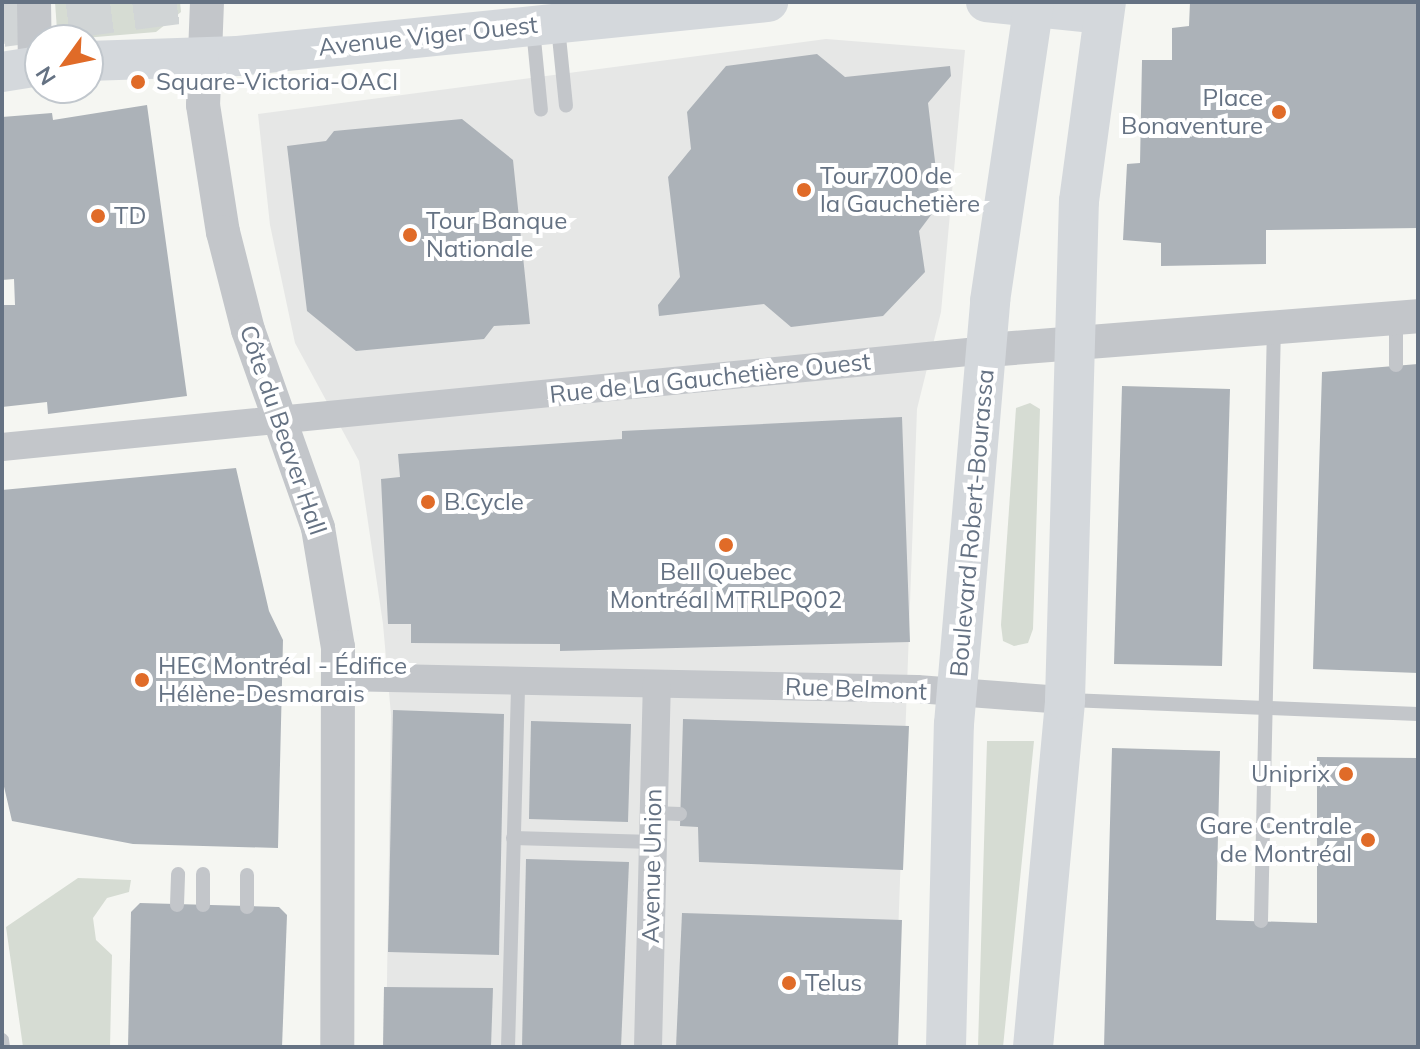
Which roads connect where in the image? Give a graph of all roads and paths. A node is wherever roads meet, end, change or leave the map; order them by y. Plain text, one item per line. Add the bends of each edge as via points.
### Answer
1 (34, 2) edge
2 (207, 2) edge
3 (768, 2) edge
4 (986, 2) edge
5 (1034, 4) edge
6 (1104, 8) edge
7 (31, 24) edge
8 (545, 24) junction
9 (204, 55) junction
10 (104, 60) edge
11 (566, 106) dead end
12 (541, 110) dead end
13 (1407, 317) edge
14 (1274, 325) junction
15 (1075, 339) junction
16 (988, 350) junction
17 (1396, 365) dead end
18 (281, 419) junction
19 (2, 447) edge
20 (341, 677) junction
21 (518, 681) junction
22 (657, 684) junction
23 (958, 692) junction
24 (1065, 700) junction
25 (1264, 707) junction
26 (1418, 714) edge
27 (513, 838) junction
28 (653, 842) junction
29 (178, 874) dead end
30 (203, 874) dead end
31 (247, 875) dead end
32 (177, 905) dead end
33 (203, 905) dead end
34 (247, 907) dead end
35 (1261, 921) dead end
36 (2, 1040) edge
37 (3, 1047) edge
38 (337, 1047) edge
39 (508, 1047) edge
40 (648, 1047) edge
41 (946, 1047) edge
42 (1033, 1047) edge

1 - 7 street
2 - 9 street, Côte du Beaver Hall
3 - 8 main road, Avenue Viger Ouest
4 - 5 main road
5 - 6 main road
5 - 16 main road, Boulevard Robert-Bourassa via 1003,174
6 - 15 main road via 1084,137
8 - 9 main road, Avenue Viger Ouest
8 - 11 lane
8 - 12 lane
9 - 10 main road, Avenue Viger Ouest
9 - 18 street, Côte du Beaver Hall via 203,105 228,260
13 - 14 street, Rue de La Gauchetière Ouest
13 - 17 lane
14 - 15 street, Rue de La Gauchetière Ouest
14 - 25 lane
15 - 16 street, Rue de La Gauchetière Ouest
15 - 24 main road
16 - 18 street, Rue de La Gauchetière Ouest
16 - 23 main road, Boulevard Robert-Bourassa
18 - 19 street, Rue de La Gauchetière Ouest
18 - 20 street, Côte du Beaver Hall via 325,558
20 - 21 street, Rue Belmont
20 - 38 street, Côte du Beaver Hall
21 - 22 street, Rue Belmont
21 - 27 lane
22 - 23 street, Rue Belmont
22 - 28 street, Avenue Union via 667,813
23 - 24 street, Rue Belmont
23 - 41 main road, Boulevard Robert-Bourassa
24 - 25 lane, Rue Belmont
24 - 42 main road
25 - 26 lane, Rue Belmont
25 - 35 lane
27 - 28 lane
27 - 39 lane
28 - 40 street, Avenue Union
29 - 32 lane
30 - 33 lane
31 - 34 lane
36 - 37 lane

